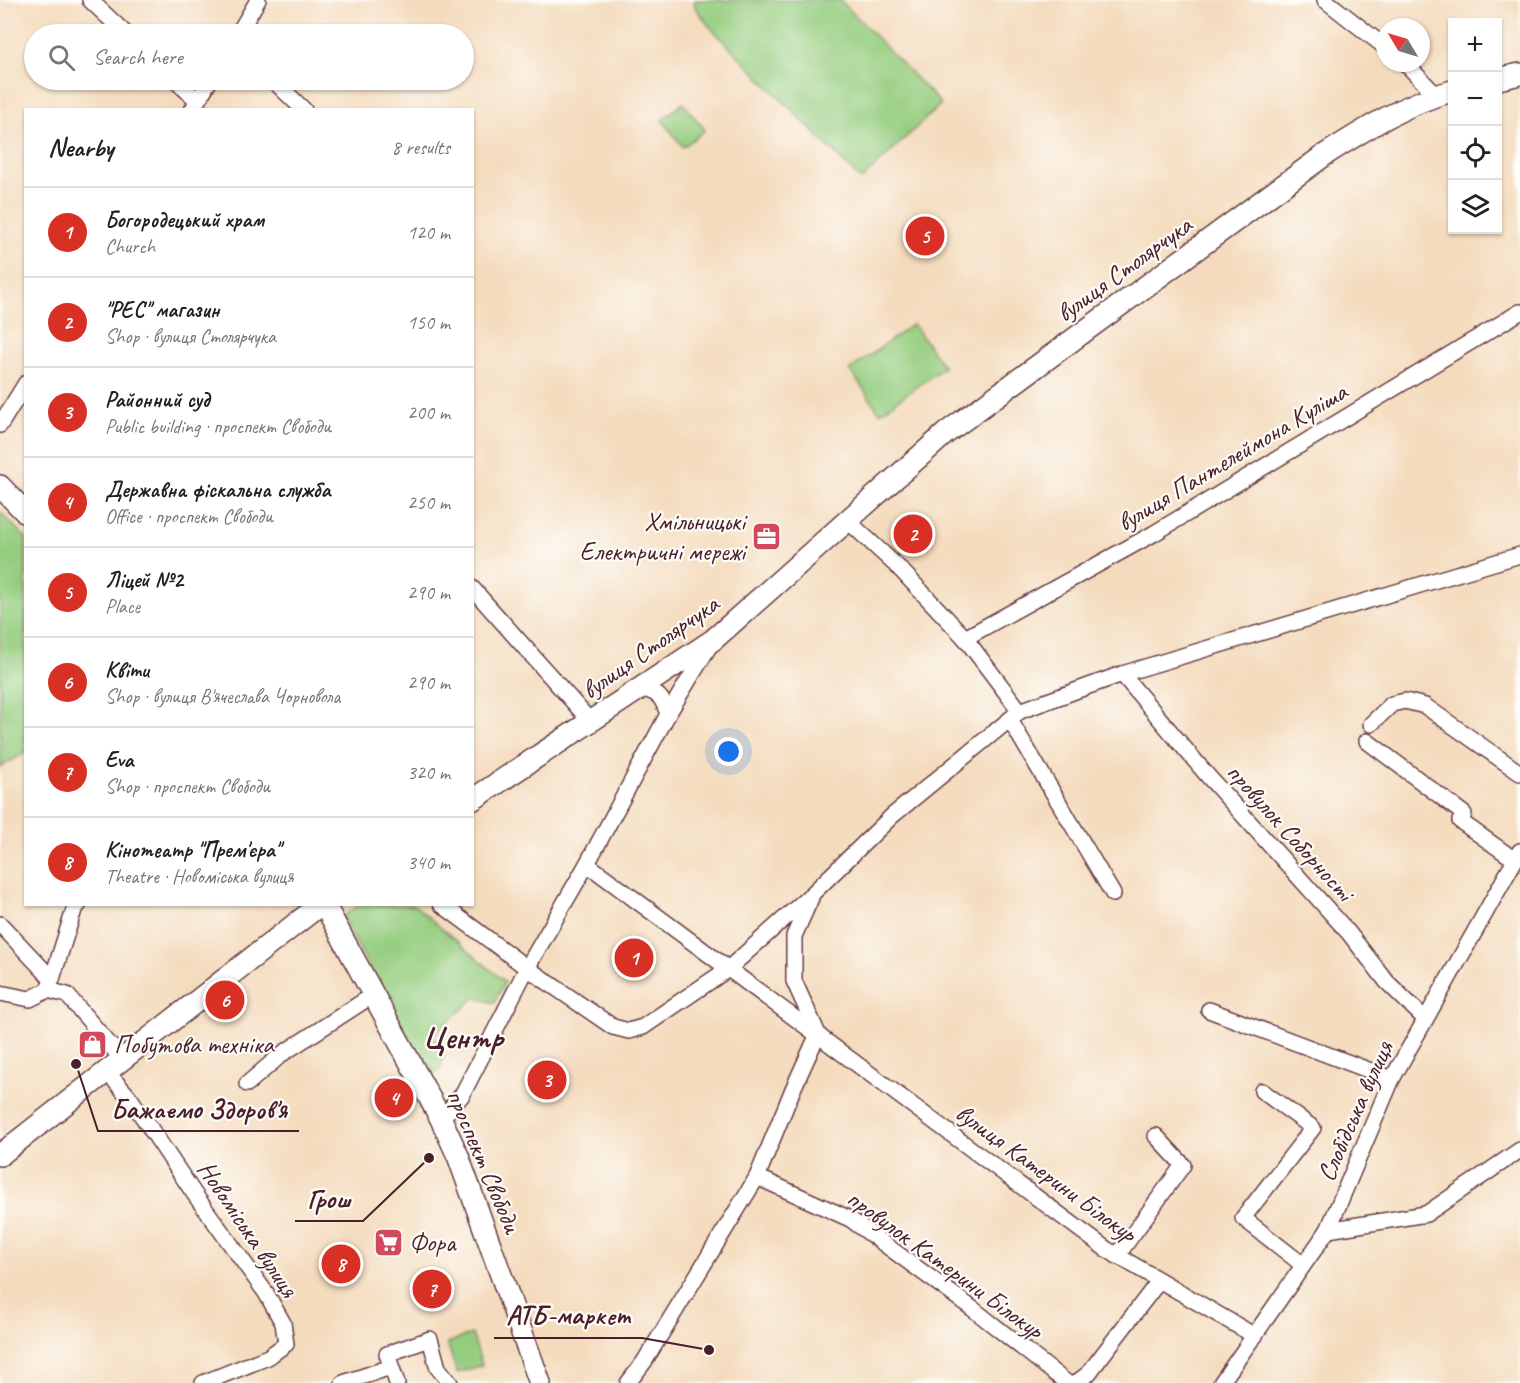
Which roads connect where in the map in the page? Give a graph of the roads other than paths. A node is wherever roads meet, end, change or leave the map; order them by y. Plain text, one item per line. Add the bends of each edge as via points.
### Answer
1 (90, 0) edge
2 (258, 0) edge
3 (1324, 0) edge
4 (115, 24) edge
5 (243, 24) edge
6 (1376, 40) edge
7 (1416, 72) edge
8 (1520, 74) edge
9 (1502, 78) edge
10 (183, 90) edge
11 (204, 90) edge
12 (283, 90) edge
13 (1444, 93) edge
14 (195, 105) edge
15 (302, 108) edge
16 (1520, 312) edge
17 (24, 386) edge
18 (0, 424) edge
19 (0, 486) edge
20 (24, 511) edge
21 (848, 521) junction
22 (1520, 555) edge
23 (474, 590) edge
24 (965, 638) junction
25 (713, 640) junction
26 (1122, 674) junction
27 (641, 688) junction
28 (668, 714) junction
29 (1015, 716) junction
30 (591, 722) junction
31 (1371, 724) dead end
32 (1367, 741) dead end
33 (1520, 772) edge
34 (474, 799) edge
35 (1517, 855) edge
36 (587, 864) junction
37 (814, 892) junction
38 (1113, 894) dead end
39 (77, 906) edge
40 (319, 906) edge
41 (323, 906) edge
42 (444, 906) edge
43 (0, 924) edge
44 (528, 968) junction
45 (728, 969) junction
46 (50, 985) junction
47 (0, 993) edge
48 (373, 995) junction
49 (1209, 1010) dead end
50 (1425, 1019) junction
51 (818, 1034) junction
52 (114, 1065) junction
53 (1392, 1079) junction
54 (247, 1084) dead end
55 (1262, 1091) dead end
56 (441, 1119) junction
57 (1156, 1136) dead end
58 (1520, 1150) edge
59 (0, 1155) edge
60 (757, 1176) junction
61 (1328, 1230) junction
62 (1117, 1256) junction
63 (1303, 1265) junction
64 (1159, 1281) junction
65 (1255, 1336) junction
66 (391, 1367) junction
67 (202, 1383) edge
68 (343, 1383) edge
69 (397, 1383) edge
70 (450, 1383) edge
71 (540, 1383) edge
72 (628, 1383) edge
73 (1067, 1383) edge
74 (1076, 1383) edge
75 (1221, 1383) edge

1 - 4 street
2 - 5 street
3 - 6 street
7 - 13 street
8 - 9 main road
10 - 14 street
11 - 14 street
12 - 15 street
13 - 21 main road, вулиця Столярчука via 1389,115 1326,154 946,433
16 - 24 street, вулиця Пантелеймона Куліша via 1153,534
17 - 18 street
19 - 20 main road
21 - 24 street via 900,568
21 - 25 main road, вулиця Столярчука
22 - 26 street
23 - 30 street
24 - 29 street
25 - 27 main road, вулиця Столярчука
25 - 28 street
26 - 29 street
26 - 50 street, провулок Соборності via 1348,932 1387,982
27 - 28 street via 655,692 664,701
27 - 30 main road, вулиця Столярчука
28 - 36 street
29 - 37 street via 892,816
29 - 38 street
30 - 34 main road, вулиця Столярчука
31 - 33 street via 1392,704 1405,701 1425,706
32 - 35 street via 1464,814 1460,821
35 - 50 street, Слобідська вулиця
36 - 44 street
36 - 45 street, вулиця Катерини Білокур
37 - 45 street
37 - 51 street via 794,936 794,981
39 - 46 street
40 - 52 main road
41 - 48 main road, проспект Свободи
42 - 44 street
43 - 46 street
44 - 45 street via 613,1027 629,1031 643,1027
44 - 56 street via 462,1095
45 - 51 street, вулиця Катерини Білокур
46 - 47 street via 30,999
46 - 52 street via 67,995
48 - 54 street via 282,1054
48 - 56 main road, проспект Свободи
49 - 53 street
50 - 53 street, Слобідська вулиця
51 - 60 street
51 - 62 street, вулиця Катерини Білокур
52 - 59 main road
52 - 67 street, Новоміська вулиця via 130,1098 266,1293 282,1323 286,1344 268,1357
53 - 61 street, Слобідська вулиця
55 - 63 street via 1313,1128 1243,1218
56 - 71 main road, проспект Свободи
57 - 62 street via 1184,1165
58 - 61 street via 1426,1214
60 - 72 street
60 - 73 street, провулок Катерини Білокур via 850,1219
61 - 63 street, Слобідська вулиця
62 - 64 street, вулиця Катерини Білокур
63 - 65 street, Слобідська вулиця
64 - 65 street, вулиця Катерини Білокур
64 - 74 street via 1088,1374
65 - 75 street, Слобідська вулиця
66 - 68 street
66 - 69 street
66 - 70 street via 387,1354 430,1339 438,1368

